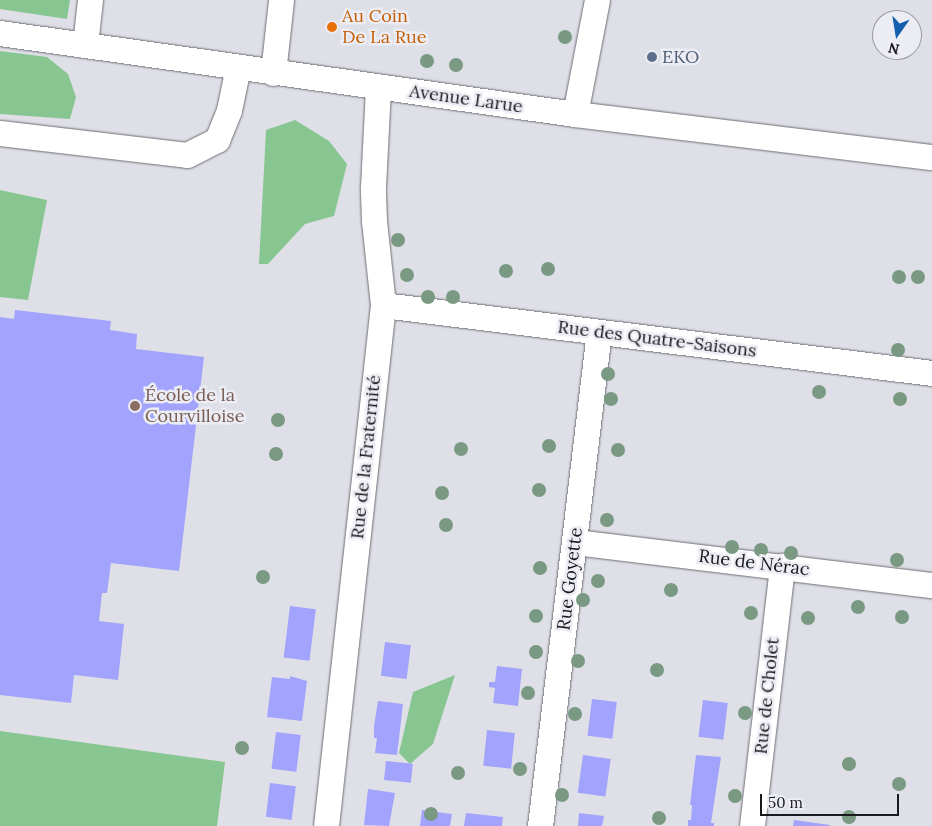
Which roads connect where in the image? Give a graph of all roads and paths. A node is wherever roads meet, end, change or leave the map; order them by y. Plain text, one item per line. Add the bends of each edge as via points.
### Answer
1 (90, 0) edge
2 (281, 0) edge
3 (597, 0) edge
4 (0, 34) edge
5 (85, 46) junction
6 (238, 67) junction
7 (273, 73) junction
8 (378, 87) junction
9 (575, 114) junction
10 (0, 133) edge
11 (932, 157) edge
12 (383, 305) junction
13 (599, 332) junction
14 (932, 373) edge
15 (575, 542) junction
16 (782, 566) junction
17 (932, 585) edge
18 (326, 826) edge
19 (540, 826) edge
20 (752, 826) edge

1 - 5 street
2 - 7 street
3 - 9 street
4 - 5 street, Avenue Larue
5 - 6 street, Avenue Larue
6 - 7 street, Avenue Larue
6 - 10 street via 229,110 217,140 187,156
7 - 8 street, Avenue Larue
8 - 9 street, Avenue Larue
8 - 12 street, Rue de la Fraternité via 373,188
9 - 11 street, Avenue Larue
12 - 13 street, Rue des Quatre-Saisons
12 - 18 street, Rue de la Fraternité
13 - 14 street, Rue des Quatre-Saisons
13 - 15 street, Rue Goyette
15 - 16 street, Rue de Nérac
15 - 19 street, Rue Goyette
16 - 17 street, Rue de Nérac
16 - 20 street, Rue de Cholet

